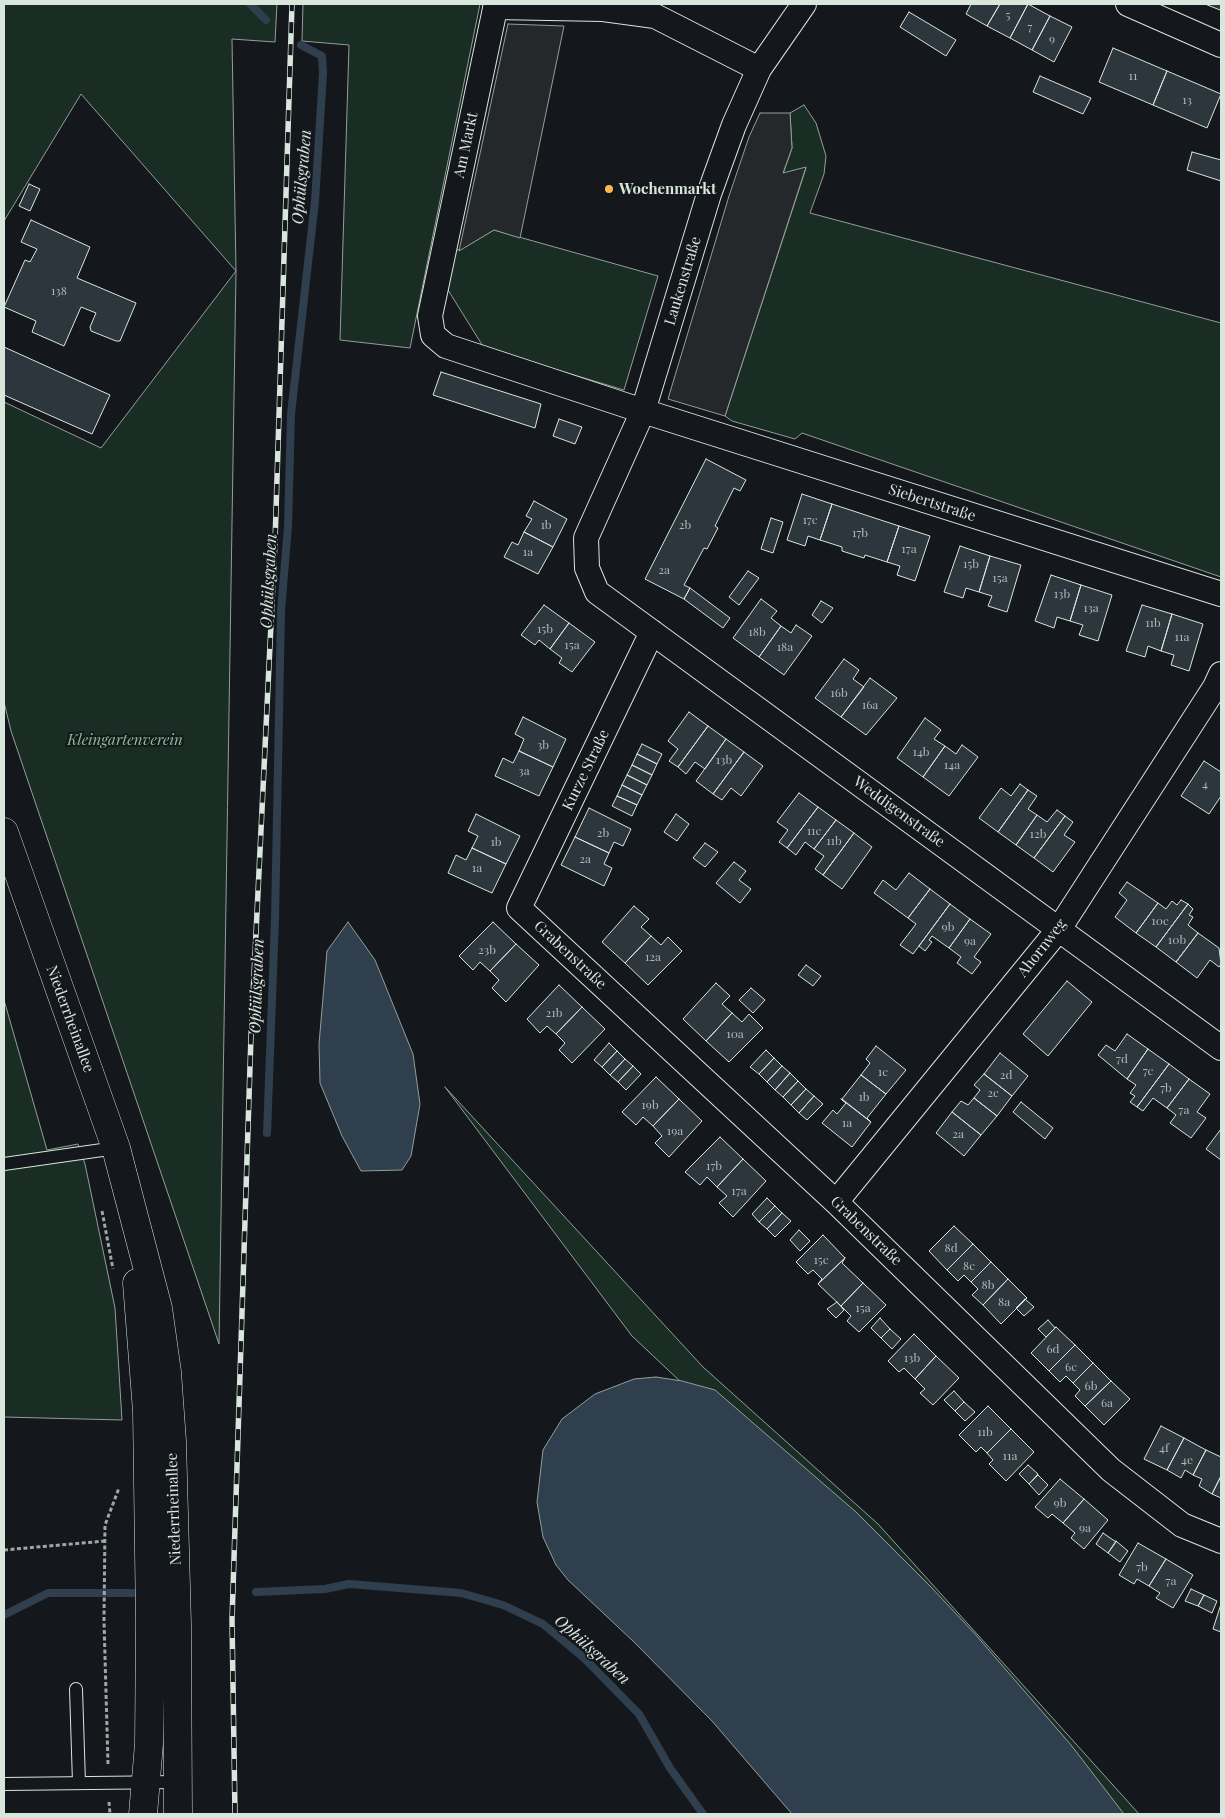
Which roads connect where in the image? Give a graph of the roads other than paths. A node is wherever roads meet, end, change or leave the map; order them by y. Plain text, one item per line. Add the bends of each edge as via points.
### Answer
1 (804, 4) edge
2 (1128, 4) edge
3 (495, 5) edge
4 (1221, 45) edge
5 (759, 69) junction
6 (643, 412) junction
7 (587, 568) joint
8 (1221, 594) edge
9 (652, 632) junction
10 (1221, 674) edge
11 (4, 832) edge
12 (519, 908) joint
13 (1059, 929) junction
14 (1221, 1048) edge
15 (116, 1148) junction
16 (4, 1164) edge
17 (836, 1202) junction
18 (132, 1209) junction
19 (1221, 1541) edge
20 (76, 1690) dead end
21 (146, 1782) junction
22 (178, 1782) junction
23 (78, 1783) junction
24 (4, 1784) edge
25 (143, 1814) edge
26 (178, 1814) edge

1 - 5 street, Laukenstraße
2 - 4 street
3 - 5 street, Am Markt via 603,9 655,16
3 - 6 street, Am Markt via 430,316 433,335 446,346
5 - 6 street, Laukenstraße via 710,194
6 - 7 street, Laukenstraße via 586,538
6 - 8 street, Siebertstraße
7 - 9 street, Weddigenstraße via 597,592
9 - 12 street, Kurze Straße
9 - 13 street, Weddigenstraße
10 - 13 street, Ahornweg
11 - 15 main road, Niederrheinallee
12 - 17 street, Grabenstraße
13 - 14 street, Weddigenstraße
13 - 17 street, Ahornweg
15 - 16 lane
15 - 18 main road, Niederrheinallee
17 - 19 street, Grabenstraße via 1110,1470 1182,1525
18 - 21 main road, Niederrheinallee via 147,1411 150,1623
18 - 22 main road, Niederrheinallee via 158,1308 167,1372 176,1570
20 - 23 lane
21 - 22 lane
21 - 23 lane
21 - 25 main road, Niederrheinallee
22 - 26 main road, Niederrheinallee
23 - 24 lane

